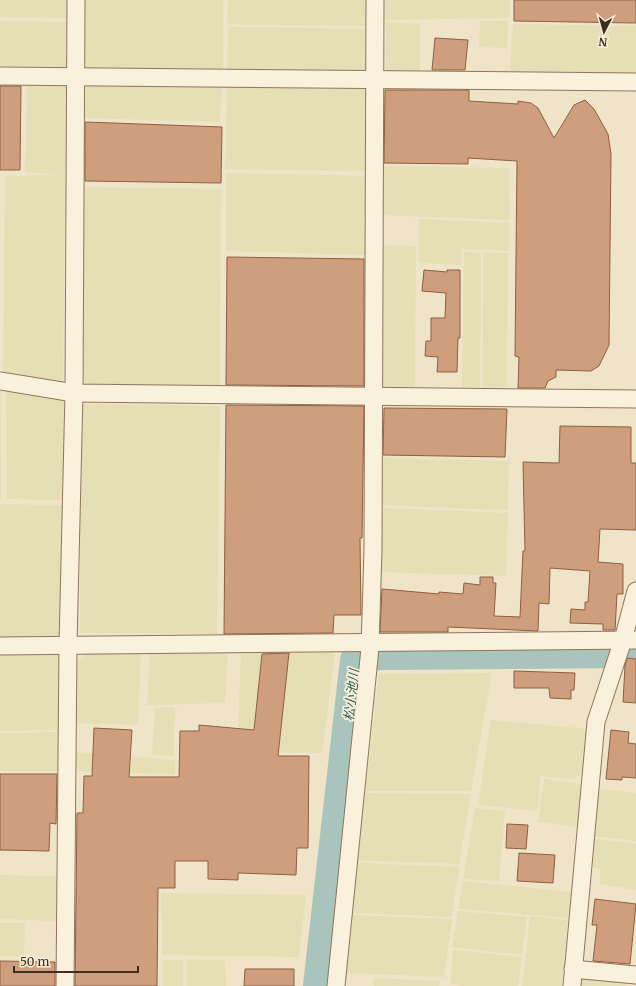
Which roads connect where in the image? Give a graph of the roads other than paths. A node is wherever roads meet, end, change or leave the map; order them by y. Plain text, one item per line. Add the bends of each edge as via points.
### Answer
1 (76, 0) edge
2 (375, 0) edge
3 (0, 76) edge
4 (75, 77) junction
5 (375, 79) junction
6 (636, 82) edge
7 (0, 381) edge
8 (74, 393) junction
9 (372, 397) junction
10 (636, 399) edge
11 (636, 591) edge
12 (627, 640) edge
13 (68, 645) junction
14 (370, 645) junction
15 (0, 646) edge
16 (572, 969) junction
17 (636, 974) edge
18 (65, 986) edge
19 (336, 986) edge
20 (572, 986) edge

1 - 4 street
2 - 5 street
3 - 4 street
4 - 5 street
4 - 8 street
5 - 6 street
5 - 9 street
7 - 8 street
8 - 9 street
8 - 13 street
9 - 10 street
9 - 14 street via 373,549
11 - 12 street
12 - 14 street
12 - 16 street via 614,665 596,722
13 - 14 street
13 - 15 street
13 - 18 street
14 - 19 street
16 - 17 street
16 - 20 street

